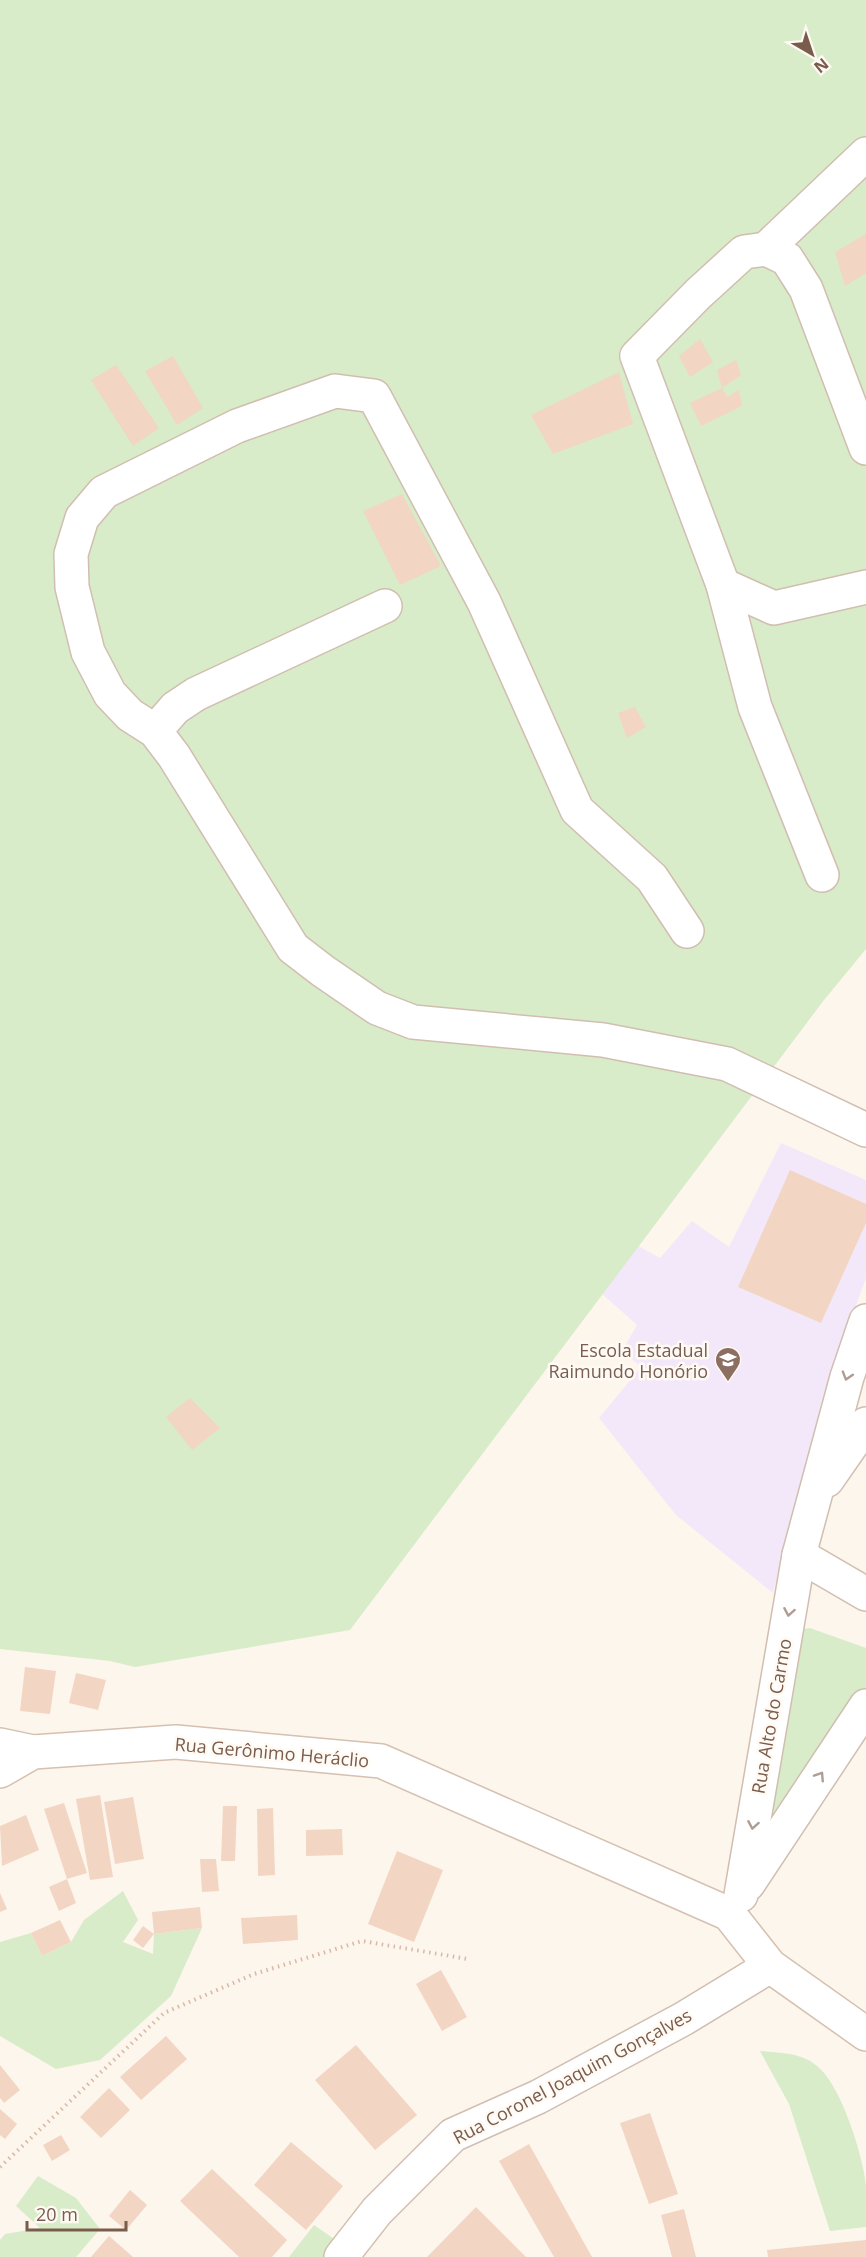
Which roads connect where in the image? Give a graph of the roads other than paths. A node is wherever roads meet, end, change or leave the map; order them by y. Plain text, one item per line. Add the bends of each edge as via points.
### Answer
1 (866, 154) edge
2 (766, 249) junction
3 (866, 448) edge
4 (723, 585) junction
5 (866, 587) edge
6 (385, 606) dead end
7 (155, 731) junction
8 (822, 875) dead end
9 (687, 931) dead end
10 (866, 1130) edge
11 (866, 1321) edge
12 (866, 1424) edge
13 (814, 1499) junction
14 (799, 1555) junction
15 (866, 1594) edge
16 (866, 1706) edge
17 (0, 1745) edge
18 (33, 1752) junction
19 (0, 1771) edge
20 (735, 1904) junction
21 (770, 1965) junction
22 (866, 2034) edge
23 (341, 2257) edge

1 - 2 street
2 - 3 street via 787,259 806,289
2 - 4 street via 744,252 637,356
4 - 5 street via 774,608
4 - 8 street via 755,707
6 - 7 street via 196,694 175,708
7 - 9 street via 130,715 110,694 88,652 72,587 71,554 82,518 104,492 237,426 335,391 374,396 484,602 577,810 652,878
7 - 10 street via 293,948 377,1008 413,1022 603,1040 727,1064
11 -> 13 street, Rua Alto do Carmo
12 - 13 street
13 - 14 street, Rua Alto do Carmo
14 - 15 street
14 -> 20 street, Rua Alto do Carmo
20 -> 16 street
17 - 18 street, Rua Gerônimo Heráclio
18 - 19 street
18 - 20 street, Rua Gerônimo Heráclio via 176,1742 381,1761
20 - 21 street
21 - 22 street
21 - 23 street, Rua Coronel Joaquim Gonçalves via 683,2019 538,2097 453,2135 377,2211

